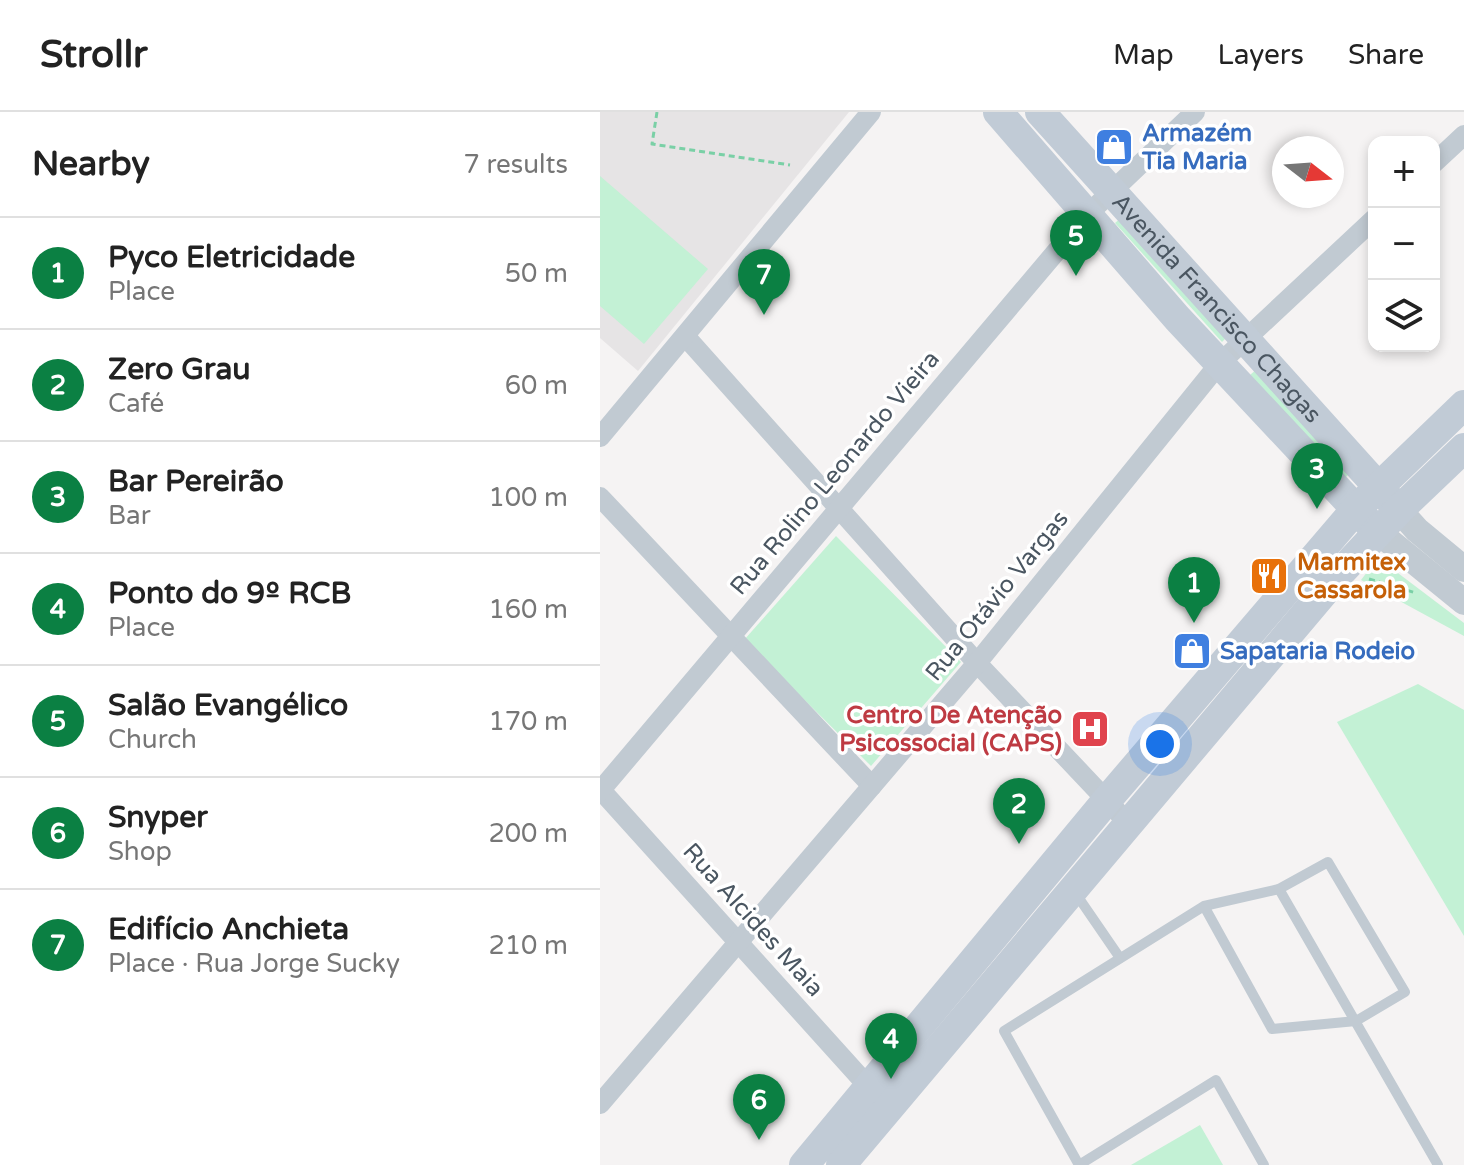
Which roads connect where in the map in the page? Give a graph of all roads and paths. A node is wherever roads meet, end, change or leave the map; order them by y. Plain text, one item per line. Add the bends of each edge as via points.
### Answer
1 (657, 112) edge
2 (871, 112) edge
3 (998, 112) edge
4 (1040, 112) edge
5 (1195, 112) edge
6 (1464, 135) edge
7 (1440, 157) edge
8 (790, 165) dead end
9 (1112, 192) junction
10 (1088, 214) junction
11 (1368, 225) edge
12 (685, 336) junction
13 (1246, 338) junction
14 (1219, 364) junction
15 (1464, 405) edge
16 (600, 437) edge
17 (1464, 448) edge
18 (1378, 486) junction
19 (600, 497) edge
20 (838, 507) junction
21 (1356, 509) junction
22 (1388, 521) junction
23 (1344, 569) junction
24 (1464, 569) edge
25 (1457, 597) edge
26 (731, 638) junction
27 (977, 663) junction
28 (872, 786) junction
29 (600, 790) edge
30 (1107, 800) junction
31 (1128, 823) junction
32 (1073, 889) junction
33 (1279, 889) junction
34 (1204, 906) junction
35 (739, 944) junction
36 (1120, 958) junction
37 (957, 980) junction
38 (980, 1001) junction
39 (1356, 1021) junction
40 (878, 1097) junction
41 (600, 1104) edge
42 (804, 1165) edge
43 (841, 1165) edge
44 (1079, 1165) edge
45 (1264, 1165) edge
46 (1438, 1165) edge

1 - 8 path via 652,144
2 - 12 street
3 - 10 main road, Avenida Francisco Chagas
4 - 9 main road, Avenida Francisco Chagas
5 - 9 street, Rua Rolino Leonardo Vieira
6 - 7 street
9 - 10 street, Rua Rolino Leonardo Vieira
9 - 13 main road, Avenida Francisco Chagas
10 - 14 main road, Avenida Francisco Chagas
10 - 20 street, Rua Rolino Leonardo Vieira
11 - 13 street, Rua Otávio Vargas
12 - 16 street
12 - 20 street
13 - 14 street, Rua Otávio Vargas
13 - 18 main road, Avenida Francisco Chagas
14 - 21 main road, Avenida Francisco Chagas
14 - 27 street, Rua Otávio Vargas
15 - 18 main road
17 - 22 main road
18 - 21 main road
18 - 22 main road, Avenida Francisco Chagas
19 - 26 street
20 - 26 street, Rua Rolino Leonardo Vieira
20 - 27 street
21 - 22 main road, Avenida Francisco Chagas
21 - 30 main road
22 - 23 main road
22 - 24 street, Avenida Francisco Chagas via 1417,530
22 - 25 street, Avenida Francisco Chagas
23 - 25 path via 1394,588
23 - 31 main road
26 - 28 street
26 - 29 street, Rua Rolino Leonardo Vieira
27 - 28 street, Rua Otávio Vargas
27 - 30 street
28 - 35 street, Rua Otávio Vargas
29 - 35 street, Rua Alcides Maia
30 - 31 street
30 - 37 main road
31 - 32 main road
32 - 36 lane
32 - 38 main road
33 - 34 lane
33 - 39 lane
33 - 39 lane via 1328,862 1405,992
34 - 36 lane
34 - 39 lane via 1272,1029
35 - 40 street, Rua Alcides Maia
35 - 41 street, Rua Otávio Vargas
36 - 44 lane via 1004,1031
37 - 38 main road
37 - 40 main road
38 - 40 main road
39 - 46 lane
40 - 42 main road
40 - 43 main road
44 - 45 lane via 1216,1080

